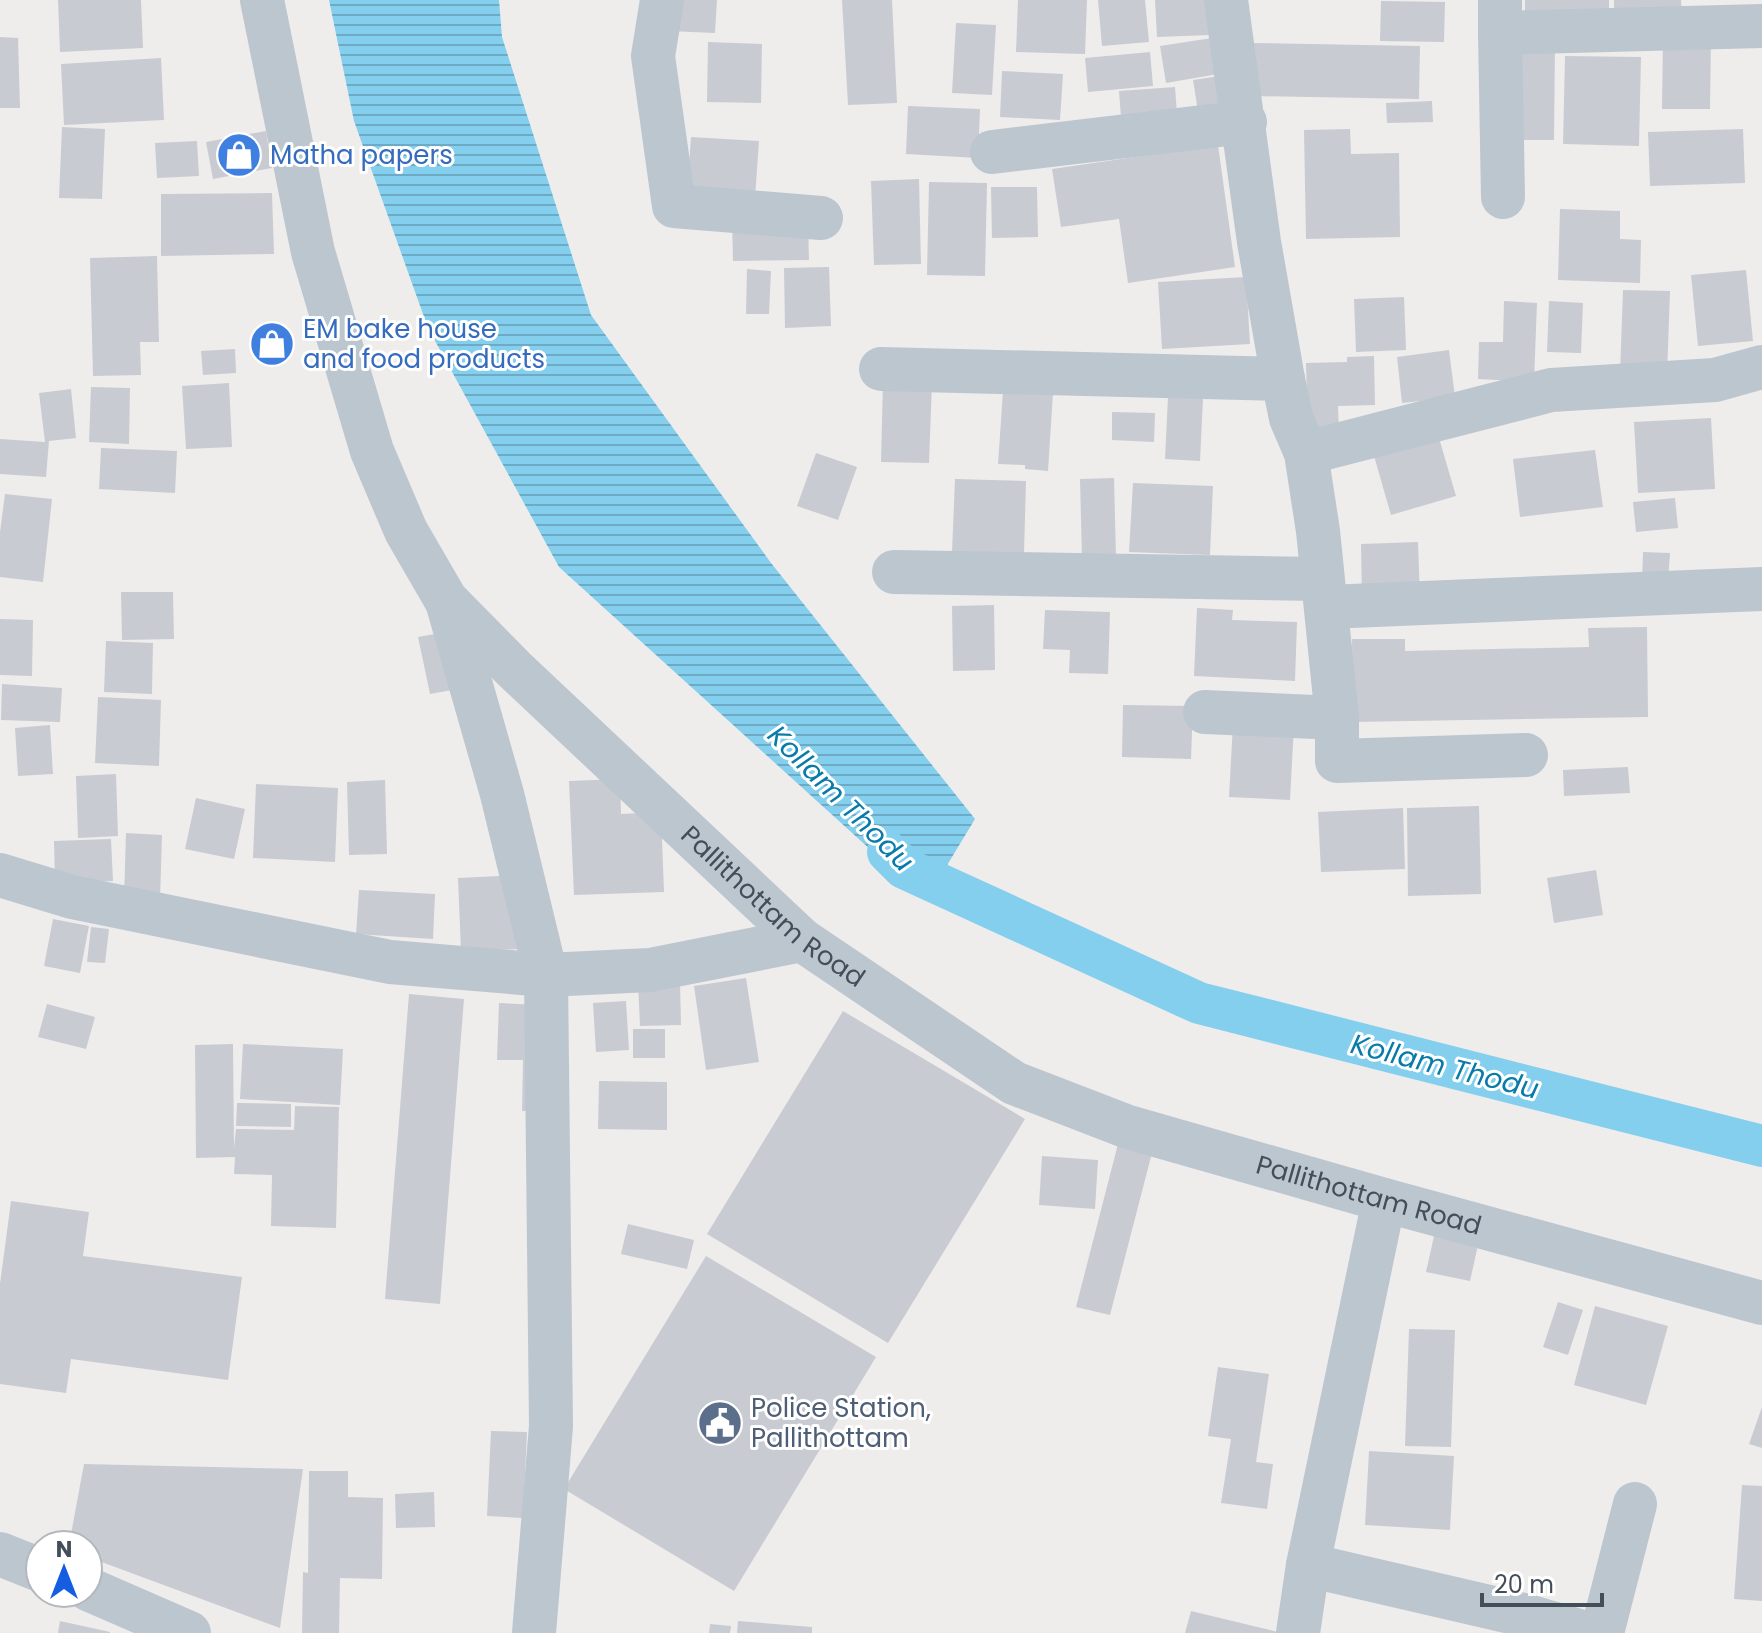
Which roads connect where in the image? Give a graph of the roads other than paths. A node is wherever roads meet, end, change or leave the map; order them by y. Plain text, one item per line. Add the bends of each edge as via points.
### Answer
1 (262, 0) edge
2 (662, 0) edge
3 (1226, 0) edge
4 (1500, 16) edge
5 (1762, 26) edge
6 (1245, 122) junction
7 (992, 152) dead end
8 (1503, 197) dead end
9 (821, 218) dead end
10 (1762, 367) edge
11 (881, 369) dead end
12 (1283, 379) junction
13 (1306, 453) junction
14 (894, 572) dead end
15 (1762, 589) edge
16 (1324, 593) junction
17 (446, 600) junction
18 (1205, 712) dead end
19 (1337, 718) junction
20 (1526, 755) dead end
21 (0, 875) edge
22 (802, 940) junction
23 (546, 975) junction
24 (1384, 1200) junction
25 (1762, 1303) edge
26 (1635, 1504) dead end
27 (0, 1554) edge
28 (24, 1564) edge
29 (1308, 1565) junction
30 (104, 1596) edge
31 (189, 1633) edge
32 (534, 1633) edge
33 (1298, 1633) edge
34 (1586, 1633) edge
35 (1602, 1633) edge

1 - 17 street, Pallithottam Road via 313,252 372,451 406,531
2 - 9 street via 653,56 674,206
3 - 6 street
4 - 5 street
4 - 8 street
6 - 7 street
6 - 12 street
10 - 13 street via 1715,380 1551,390
11 - 12 street
12 - 13 street
13 - 16 street
14 - 16 street
15 - 16 street
16 - 19 street
17 - 22 street, Pallithottam Road
17 - 23 street via 502,794
18 - 19 street
19 - 20 street via 1337,761
21 - 23 street via 72,897 390,962
22 - 23 street via 650,970
22 - 24 street, Pallithottam Road via 1014,1083 1128,1127
23 - 32 street via 551,1426
24 - 25 street, Pallithottam Road
24 - 29 street
26 - 35 street
27 - 28 street
29 - 33 street
29 - 34 street
30 - 31 street

